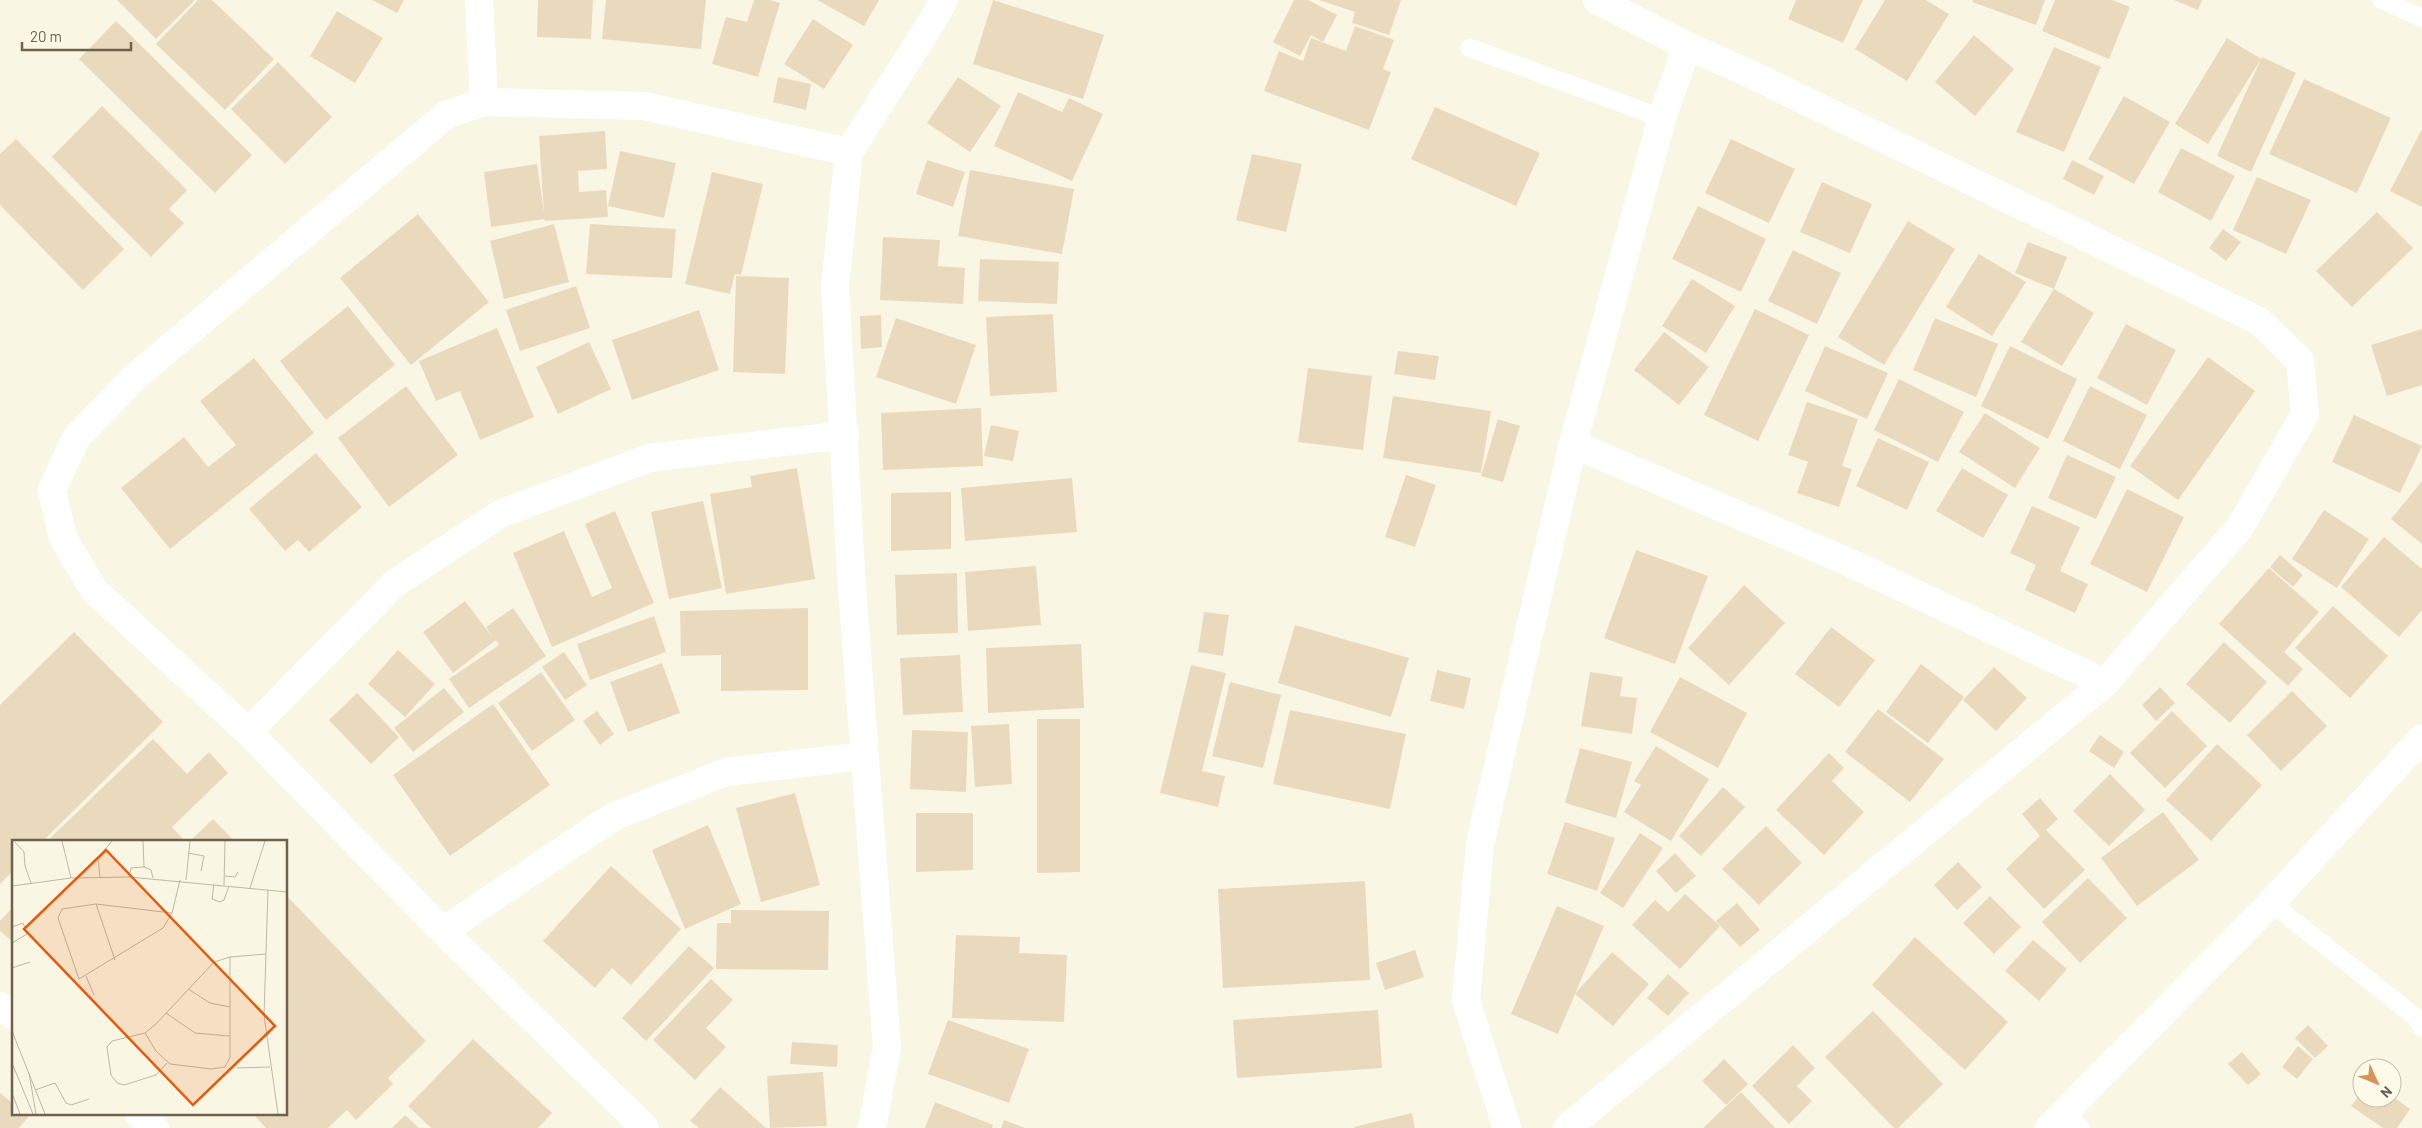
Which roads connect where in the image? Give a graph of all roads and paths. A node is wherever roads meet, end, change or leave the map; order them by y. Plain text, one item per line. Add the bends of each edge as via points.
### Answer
1 (479, 0) edge
2 (944, 0) edge
3 (1597, 0) edge
4 (2382, 0) edge
5 (2422, 18) edge
6 (1687, 46) junction
7 (1470, 48) dead end
8 (484, 102) junction
9 (1662, 118) junction
10 (849, 152) junction
11 (845, 435) junction
12 (1573, 444) junction
13 (2105, 683) junction
14 (248, 732) junction
15 (2422, 738) edge
16 (866, 756) junction
17 (2272, 903) junction
18 (443, 931) junction
19 (0, 1006) edge
20 (12, 1015) edge
21 (2422, 1028) edge
22 (141, 1116) edge
23 (2065, 1123) edge
24 (155, 1128) edge
25 (645, 1128) edge
26 (872, 1128) edge
27 (1506, 1128) edge
28 (1567, 1128) edge

1 - 8 street
2 - 10 street
3 - 6 street
4 - 5 lane
6 - 9 street
6 - 13 street via 2259,321 2300,361 2305,414 2240,527
7 - 9 lane
8 - 10 street via 644,106
8 - 14 street via 446,115 135,377 76,438 52,490 63,538 94,590
9 - 12 street
10 - 11 street via 835,286
11 - 14 street via 649,458 502,512 395,583
11 - 16 street via 852,588
12 - 13 street via 1846,561
12 - 27 street via 1480,844 1466,1001
13 - 28 street
14 - 18 street
15 - 17 street
16 - 18 street via 726,772 613,817
16 - 26 street via 887,1048
17 - 21 lane via 2417,1018
17 - 23 street
18 - 25 street
19 - 20 street
22 - 24 street

